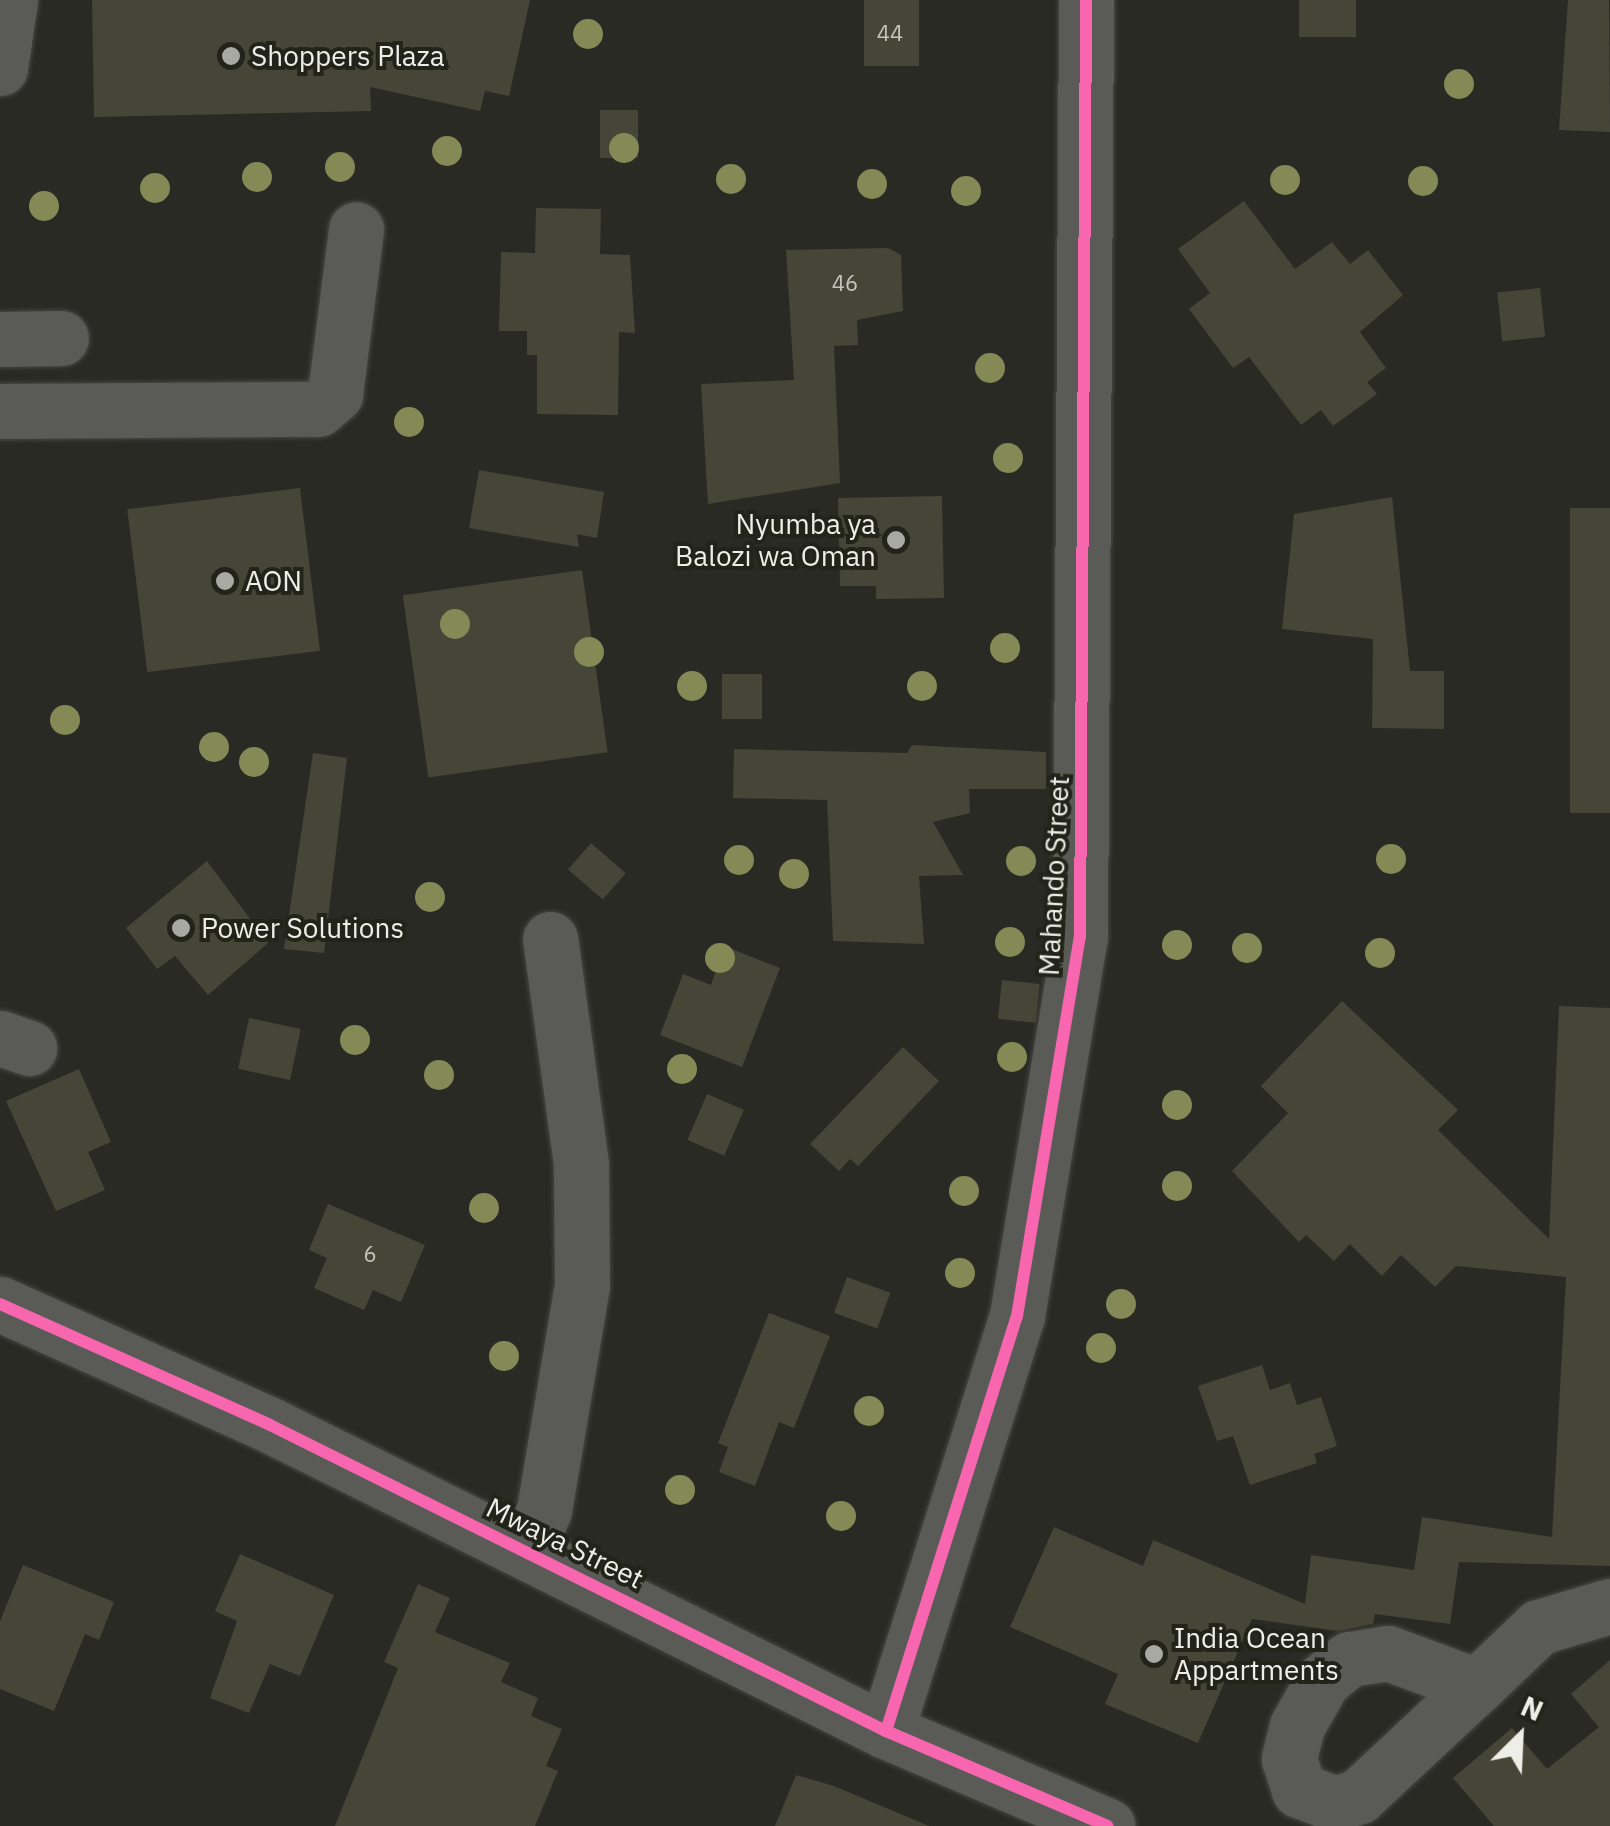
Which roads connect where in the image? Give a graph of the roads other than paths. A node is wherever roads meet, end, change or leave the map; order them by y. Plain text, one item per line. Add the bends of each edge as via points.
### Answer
1 (10, 0) edge
2 (1086, 0) edge
3 (0, 68) edge
4 (356, 229) dead end
5 (0, 338) edge
6 (62, 338) dead end
7 (0, 411) edge
8 (550, 940) dead end
9 (0, 1304) edge
10 (526, 1552) junction
11 (1610, 1606) edge
12 (1477, 1686) dead end
13 (886, 1731) junction
14 (1108, 1826) edge

1 - 3 street
2 - 13 street, Mahando Street via 1080,938 1017,1316
4 - 7 street via 335,394 318,409
5 - 6 street
8 - 10 street via 582,1164 582,1286 544,1510
9 - 10 street, Mwaya Street
10 - 13 street, Mwaya Street
11 - 12 street via 1539,1627
13 - 14 street, Mwaya Street

